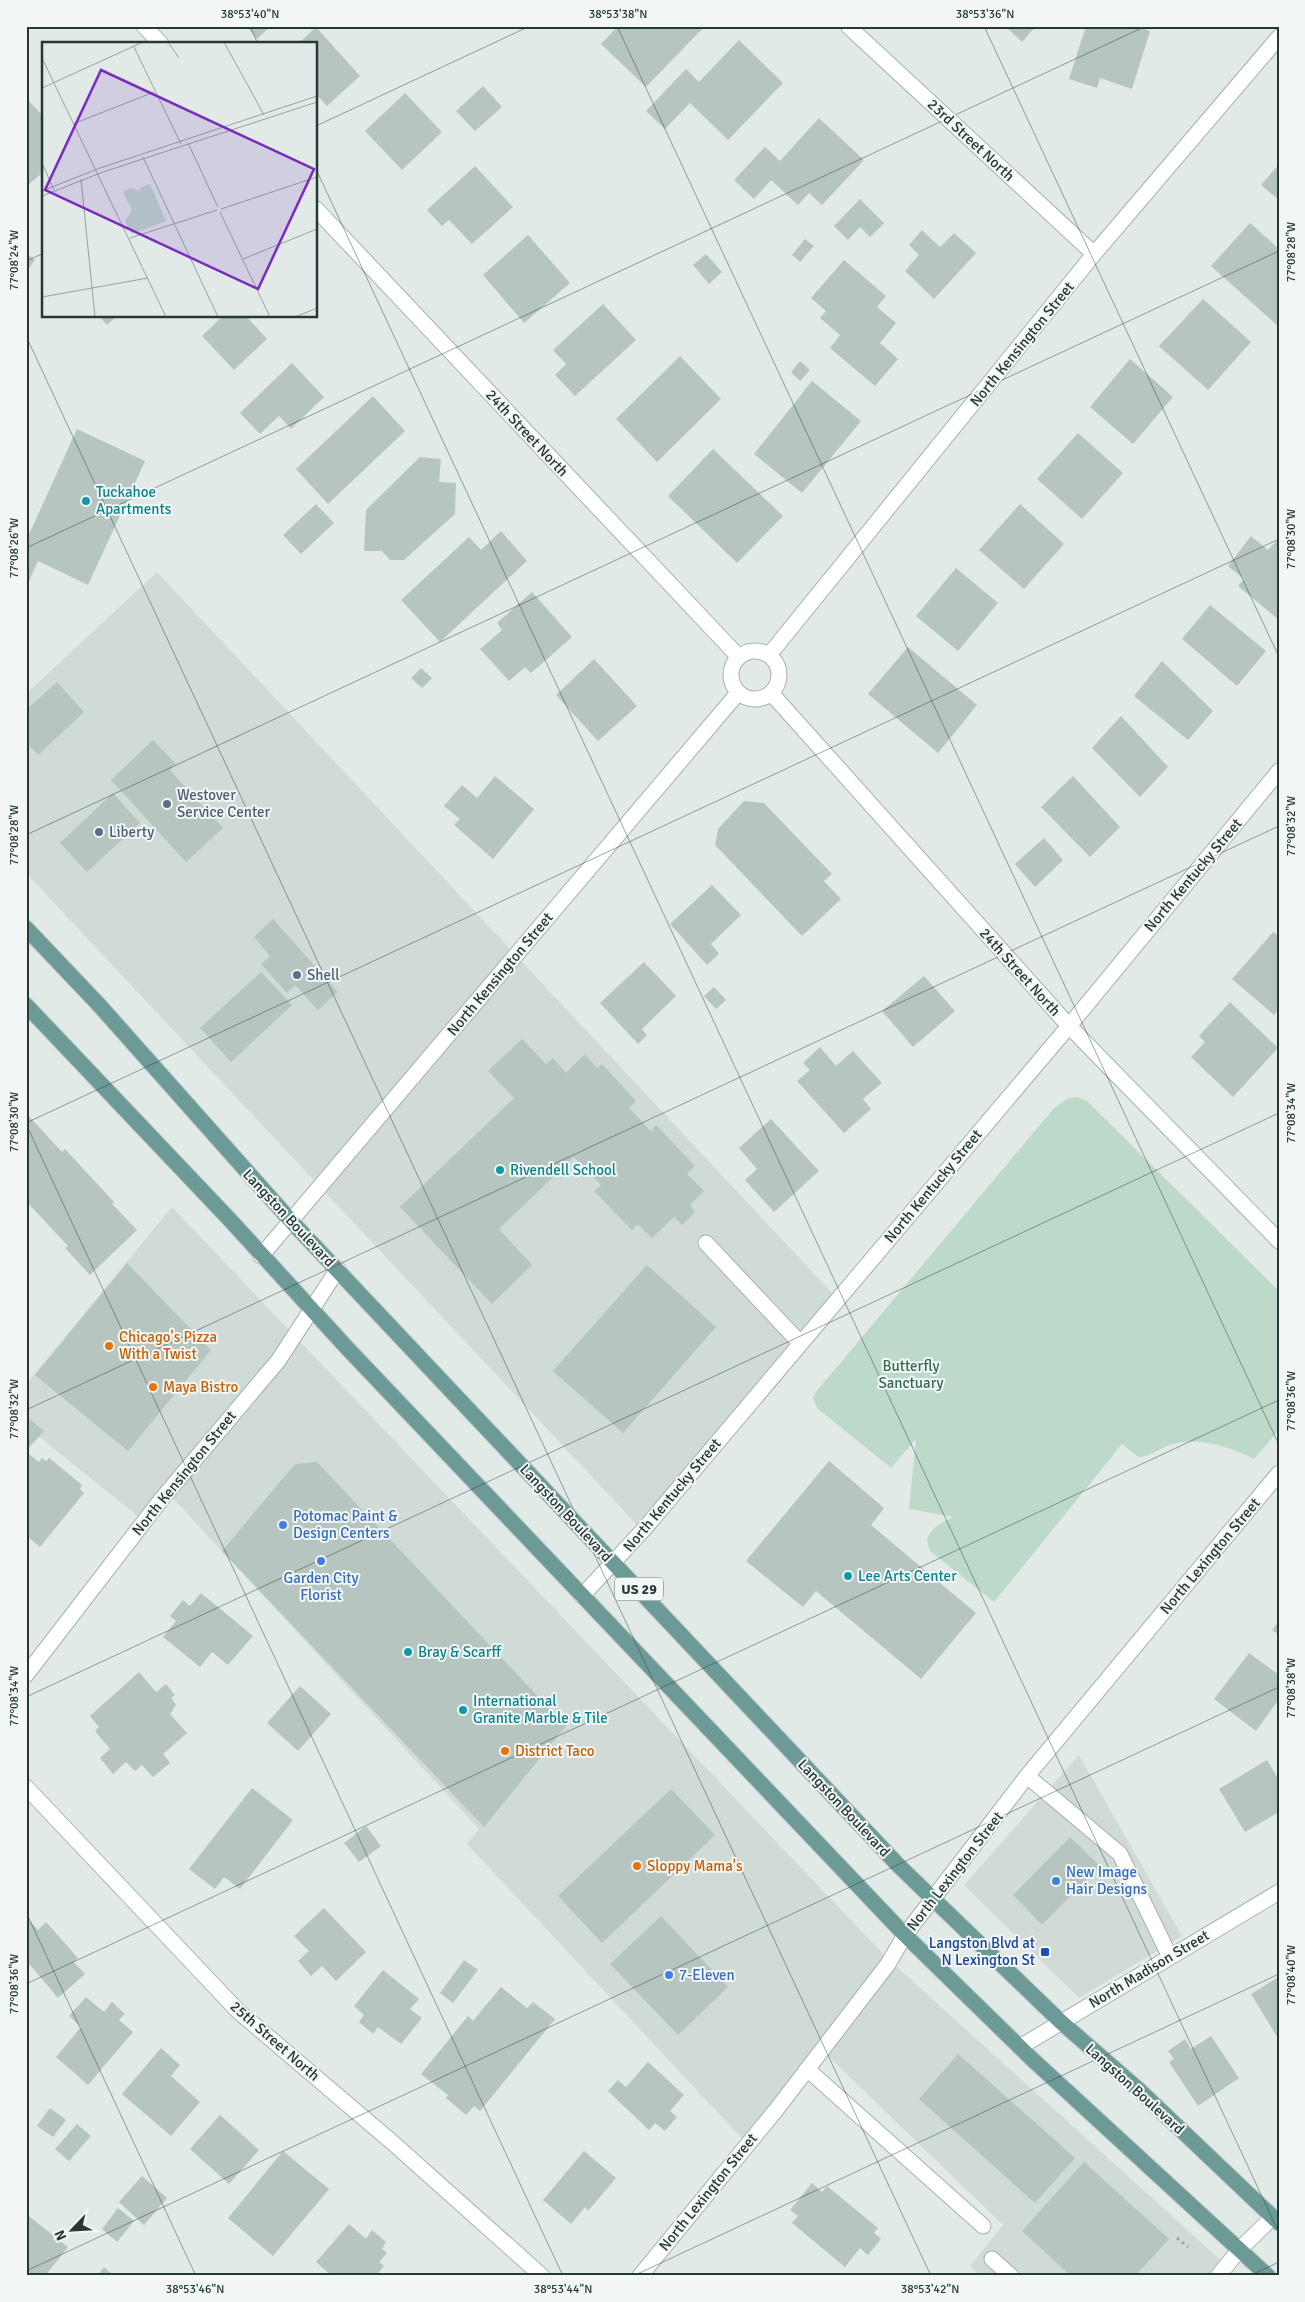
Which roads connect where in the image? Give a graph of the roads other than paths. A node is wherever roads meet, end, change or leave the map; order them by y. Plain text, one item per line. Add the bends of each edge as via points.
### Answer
1 (144, 26) edge
2 (848, 26) edge
3 (1279, 37) edge
4 (159, 42) edge
5 (318, 211) edge
6 (1094, 254) junction
7 (769, 655) junction
8 (738, 656) junction
9 (738, 693) junction
10 (771, 693) junction
11 (1279, 771) edge
12 (26, 928) edge
13 (26, 1004) edge
14 (1068, 1026) junction
15 (291, 1221) junction
16 (1279, 1241) edge
17 (706, 1243) dead end
18 (261, 1256) junction
19 (338, 1270) junction
20 (312, 1310) junction
21 (800, 1343) junction
22 (1279, 1473) edge
23 (614, 1564) junction
24 (582, 1596) junction
25 (26, 1675) edge
26 (1027, 1776) junction
27 (26, 1787) edge
28 (1279, 1892) edge
29 (933, 1901) junction
30 (905, 1935) junction
31 (1170, 1957) junction
32 (1061, 2022) junction
33 (1020, 2048) junction
34 (807, 2069) junction
35 (1276, 2220) edge
36 (983, 2226) dead end
37 (1240, 2250) junction
38 (992, 2259) dead end
39 (542, 2276) edge
40 (640, 2276) edge
41 (1011, 2276) edge
42 (1218, 2276) edge
43 (1268, 2276) edge

1 - 4 street
2 - 6 street, 23rd Street North
3 - 6 street, North Kensington Street
5 - 8 street, 24th Street North
6 - 7 street, North Kensington Street
7 - 8 street via 753,650
7 - 10 street via 778,666 779,674 776,688
8 - 9 street via 730,670
9 - 10 street via 751,699
9 - 15 street, North Kensington Street
10 - 14 street, 24th Street North
11 - 14 street, North Kentucky Street
12 - 15 main road, Langston Boulevard / US 29 via 100,1006
13 - 18 main road, US 29
14 - 16 street, 24th Street North
14 - 21 street, North Kentucky Street
15 - 18 street, North Kensington Street
15 - 19 main road, Langston Boulevard / US 29
17 - 21 street
18 - 20 main road, US 29
19 - 20 street, North Kensington Street
19 - 23 main road, Langston Boulevard / US 29
20 - 24 main road, US 29
20 - 25 street, North Kensington Street via 278,1360 160,1501
21 - 23 street, North Kentucky Street
22 - 26 street, North Lexington Street
23 - 24 street, North Kentucky Street
23 - 29 main road, Langston Boulevard / US 29
24 - 30 main road, US 29
26 - 29 street, North Lexington Street
26 - 31 street via 1120,1854
27 - 39 street, 25th Street North via 238,2011
28 - 31 street, North Madison Street
29 - 30 street, North Lexington Street
29 - 32 main road, Langston Boulevard / US 29
30 - 33 main road, US 29
30 - 34 street, North Lexington Street via 888,1964
31 - 32 street, North Madison Street
32 - 33 street, North Madison Street
32 - 35 main road, Langston Boulevard / US 29 via 1139,2090
33 - 37 main road, US 29
34 - 36 street
34 - 40 street, North Lexington Street
35 - 37 street
37 - 42 street
37 - 43 main road, US 29
38 - 41 street

